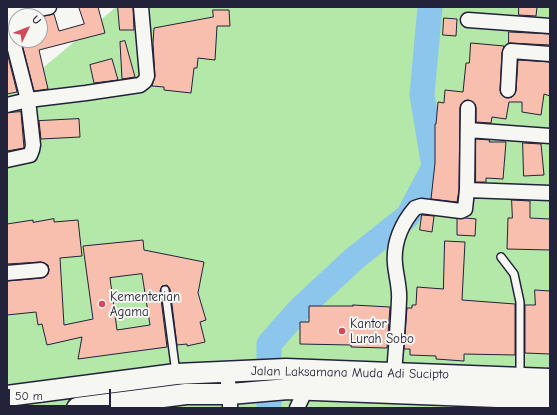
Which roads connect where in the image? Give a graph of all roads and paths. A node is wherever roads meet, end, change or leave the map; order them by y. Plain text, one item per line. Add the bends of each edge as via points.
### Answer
1 (49, 7) edge
2 (141, 7) edge
3 (7, 15) edge
4 (7, 18) edge
5 (468, 20) dead end
6 (550, 26) edge
7 (550, 54) edge
8 (508, 90) dead end
9 (28, 100) junction
10 (7, 105) edge
11 (468, 108) dead end
12 (468, 130) junction
13 (550, 136) edge
14 (7, 160) edge
15 (467, 190) junction
16 (550, 193) edge
17 (501, 257) dead end
18 (41, 270) dead end
19 (7, 273) edge
20 (164, 290) dead end
21 (316, 370) junction
22 (229, 371) junction
23 (394, 373) junction
24 (176, 374) junction
25 (520, 378) junction
26 (550, 379) edge
27 (297, 389) junction
28 (7, 396) edge
29 (234, 398) edge
30 (550, 399) edge
31 (77, 408) edge
32 (297, 408) edge

1 - 3 street
2 - 9 street via 147,76 145,81 133,87
4 - 9 street
5 - 6 street
7 - 8 street via 510,52
9 - 10 street
9 - 14 street via 32,150 26,157
11 - 12 street
12 - 13 street
12 - 15 street
15 - 16 street
15 - 23 street via 464,210 419,206 412,211 397,238 395,262 399,298
17 - 25 lane via 514,274 520,302
18 - 19 street
20 - 24 lane
21 - 22 main road, Jalan Laksamana Muda Adi Sucipto
21 - 23 main road, Jalan Laksamana Muda Adi Sucipto
21 - 27 street
22 - 24 main road, Jalan Laksamana Muda Adi Sucipto
22 - 29 street
23 - 25 main road, Jalan Laksamana Muda Adi Sucipto
24 - 28 main road, Jalan Laksamana Muda Adi Sucipto
25 - 26 main road, Jalan Laksamana Muda Adi Sucipto
27 - 29 main road, Jalan Laksamana Muda Adi Sucipto
27 - 30 main road, Jalan Laksamana Muda Adi Sucipto
27 - 32 street
29 - 31 main road, Jalan Laksamana Muda Adi Sucipto via 186,394

